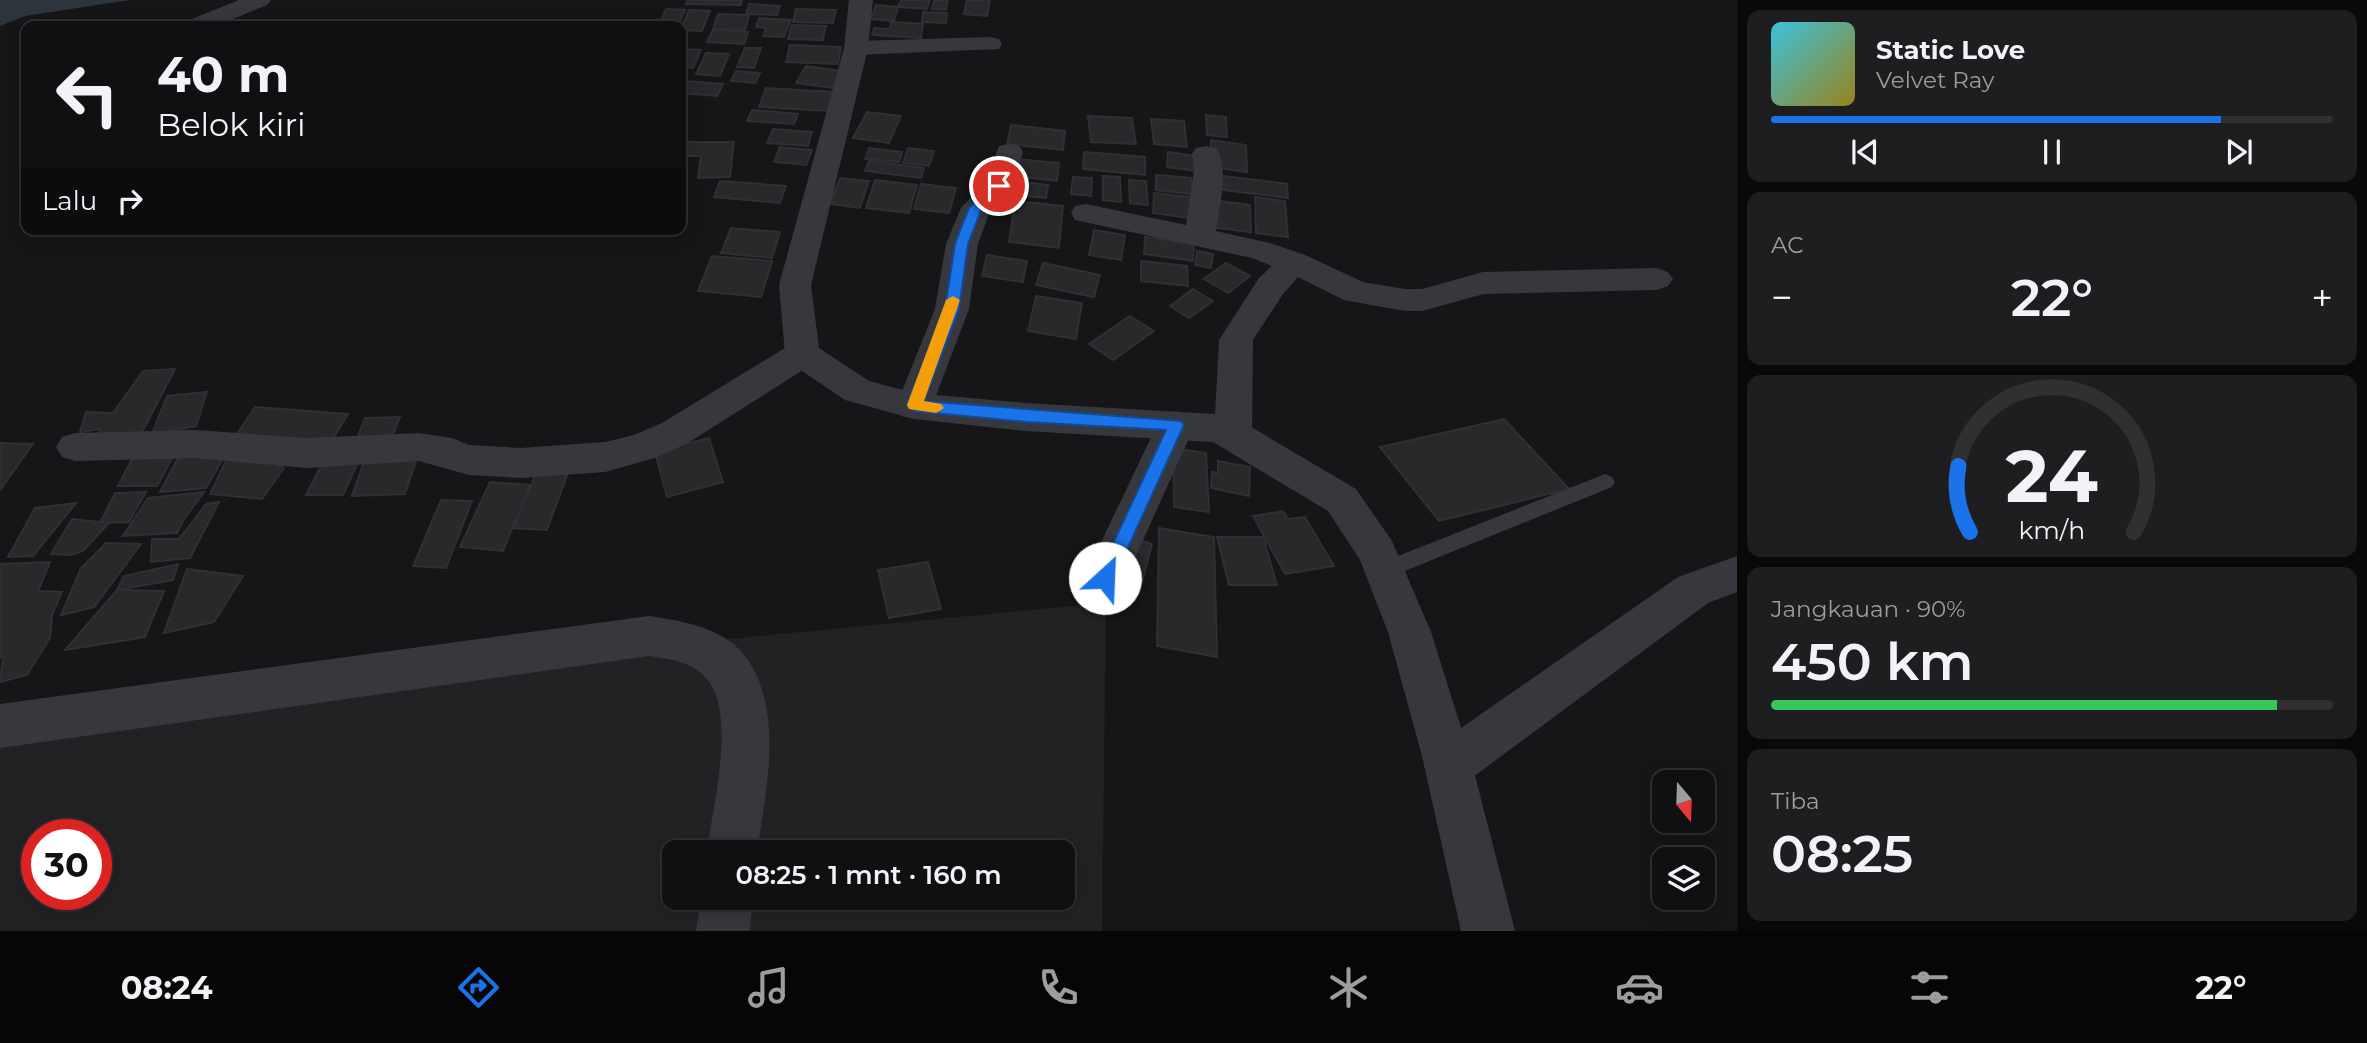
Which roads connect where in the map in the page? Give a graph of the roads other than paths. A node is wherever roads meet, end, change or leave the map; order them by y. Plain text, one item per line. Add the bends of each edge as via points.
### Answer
1 (259, 0) edge
2 (861, 0) edge
3 (208, 21) edge
4 (990, 44) dead end
5 (856, 48) junction
6 (1009, 152) dead end
7 (1206, 154) dead end
8 (1086, 213) dead end
9 (1200, 239) junction
10 (1294, 262) junction
11 (1657, 279) dead end
12 (802, 354) junction
13 (914, 405) junction
14 (1176, 425) junction
15 (1233, 434) junction
16 (75, 447) dead end
17 (1605, 482) dead end
18 (1385, 570) junction
19 (1737, 574) edge
20 (1105, 578) dead end
21 (0, 726) edge
22 (1448, 766) junction
23 (734, 840) edge
24 (726, 910) edge
25 (723, 931) edge
26 (1488, 931) edge

1 - 3 street
2 - 5 street
4 - 5 street
5 - 12 street via 795,285
6 - 13 street via 999,186 976,208 962,244 952,309
7 - 9 street
8 - 9 street
9 - 10 street
10 - 11 street via 1356,292 1405,300 1422,300 1483,283
10 - 15 street via 1271,286 1236,340
12 - 13 street via 858,391
12 - 16 street via 675,432 642,448 605,457 522,463 469,460 419,447 307,453 195,444
13 - 14 street
14 - 15 street
14 - 20 street
15 - 18 street via 1342,500
17 - 18 lane
18 - 22 street via 1396,589 1433,703
19 - 22 street via 1693,590
21 - 23 street via 649,636 670,639 711,654 738,686 744,711 743,765
22 - 26 street
24 - 25 street

